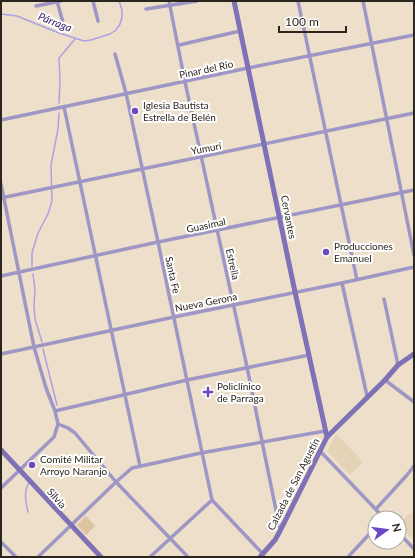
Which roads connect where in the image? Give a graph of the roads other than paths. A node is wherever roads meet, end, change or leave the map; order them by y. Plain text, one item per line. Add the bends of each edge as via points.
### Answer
1 (59, 1) edge
2 (93, 1) edge
3 (169, 1) edge
4 (197, 1) edge
5 (234, 1) edge
6 (298, 1) edge
7 (363, 1) edge
8 (36, 6) dead end
9 (170, 6) junction
10 (146, 9) dead end
11 (98, 21) dead end
12 (64, 26) dead end
13 (240, 31) junction
14 (414, 35) edge
15 (371, 43) junction
16 (179, 45) junction
17 (116, 54) dead end
18 (310, 55) junction
19 (248, 68) junction
20 (186, 82) junction
21 (126, 93) junction
22 (64, 107) junction
23 (414, 113) edge
24 (387, 118) junction
25 (1, 120) edge
26 (326, 130) junction
27 (265, 144) junction
28 (202, 157) junction
29 (142, 169) junction
30 (80, 182) junction
31 (1, 184) edge
32 (414, 190) edge
33 (402, 193) junction
34 (2, 198) edge
35 (341, 205) junction
36 (280, 217) junction
37 (218, 230) junction
38 (158, 242) junction
39 (414, 254) edge
40 (96, 256) junction
41 (414, 267) edge
42 (19, 273) junction
43 (1, 276) edge
44 (357, 280) junction
45 (342, 283) junction
46 (295, 292) junction
47 (384, 299) dead end
48 (234, 305) junction
49 (174, 317) junction
50 (112, 331) junction
51 (34, 347) junction
52 (1, 354) edge
53 (414, 354) edge
54 (309, 355) junction
55 (398, 365) junction
56 (246, 367) junction
57 (187, 380) junction
58 (385, 380) junction
59 (125, 394) junction
60 (367, 396) junction
61 (414, 402) edge
62 (54, 411) junction
63 (58, 424) junction
64 (325, 430) junction
65 (327, 437) junction
66 (262, 442) junction
67 (1, 450) edge
68 (320, 451) junction
69 (202, 453) junction
70 (140, 466) junction
71 (414, 466) edge
72 (20, 470) junction
73 (116, 482) junction
74 (1, 488) edge
75 (212, 500) junction
76 (376, 509) joint
77 (71, 526) junction
78 (280, 531) junction
79 (367, 537) edge
80 (170, 538) junction
81 (2, 542) edge
82 (407, 542) edge
83 (414, 549) edge
84 (261, 555) edge
85 (16, 557) edge
86 (38, 557) edge
87 (101, 557) edge
88 (150, 557) edge
89 (188, 557) edge
90 (348, 557) edge

1 - 8 street
1 - 12 street
2 - 11 street
3 - 9 street, Estrella
4 - 9 street
5 - 13 street, Cervantes
6 - 18 street
7 - 15 street
9 - 10 street
9 - 16 street, Estrella
13 - 16 street
13 - 19 street, Cervantes
14 - 15 street, Pinar del Río
15 - 18 street, Pinar del Río
15 - 24 street
16 - 20 street, Estrella
17 - 21 street, Santa Fe
18 - 19 street, Pinar del Río
18 - 26 street
19 - 20 street, Pinar del Río
19 - 27 street, Cervantes
20 - 21 street, Pinar del Río
20 - 28 street, Estrella
21 - 22 street, Pinar del Río
21 - 29 street, Santa Fe
22 - 25 street, Pinar del Río
22 - 30 street
23 - 24 street, Yumurí
24 - 26 street, Yumurí
24 - 33 street
26 - 27 street, Yumurí
26 - 35 street
27 - 28 street, Yumurí
27 - 36 street, Cervantes
28 - 29 street, Yumurí
28 - 37 street, Estrella
29 - 30 street, Yumurí
29 - 38 street, Santa Fe
30 - 34 street, Yumurí
30 - 40 street
31 - 34 street
32 - 33 street, Guasimal
33 - 35 street, Guasimal
33 - 39 street
34 - 42 street
35 - 36 street, Guasimal
35 - 44 street
36 - 37 street, Guasimal
36 - 46 street, Cervantes
37 - 38 street, Guasimal
37 - 48 street, Estrella
38 - 40 street, Guasimal
38 - 49 street, Santa Fe
40 - 42 street, Guasimal
40 - 50 street
41 - 44 street, Nueva Gerona
42 - 43 street, Guasimal
42 - 51 street
44 - 45 street, Nueva Gerona
45 - 46 street, Nueva Gerona
45 - 60 street
46 - 48 street, Nueva Gerona
46 - 54 street, Cervantes
47 - 55 street
48 - 49 street, Nueva Gerona
48 - 56 street, Estrella
49 - 50 street, Nueva Gerona
49 - 57 street, Santa Fe
50 - 51 street, Nueva Gerona
50 - 59 street
51 - 52 street, Nueva Gerona
51 - 62 street
53 - 55 street, Calzada de San Agustín
54 - 56 street
54 - 64 street, Cervantes
55 - 58 street, Calzada de San Agustín
56 - 57 street
56 - 66 street, Estrella
57 - 59 street
57 - 69 street, Santa Fe
58 - 60 street, Calzada de San Agustín
58 - 61 street
59 - 62 street
59 - 70 street
60 - 65 street, Calzada de San Agustín
62 - 63 street
63 - 72 street via 54,437
63 - 73 street via 75,433
64 - 65 street, Cervantes
64 - 66 street
65 - 68 street, Calzada de San Agustín
66 - 69 street
66 - 78 street, Estrella
67 - 72 street, Silvia
68 - 76 street
68 - 78 street, Calzada de San Agustín
69 - 70 street
69 - 75 street, Santa Fe
70 - 73 street via 132,468
71 - 76 street
72 - 74 street
72 - 77 street, Silvia
73 - 77 street
73 - 80 street
75 - 80 street
75 - 84 street
77 - 86 street
77 - 87 street, Silvia
78 - 84 street, Calzada de San Agustín
79 - 90 street
80 - 88 street
80 - 89 street
81 - 85 street
82 - 83 street

